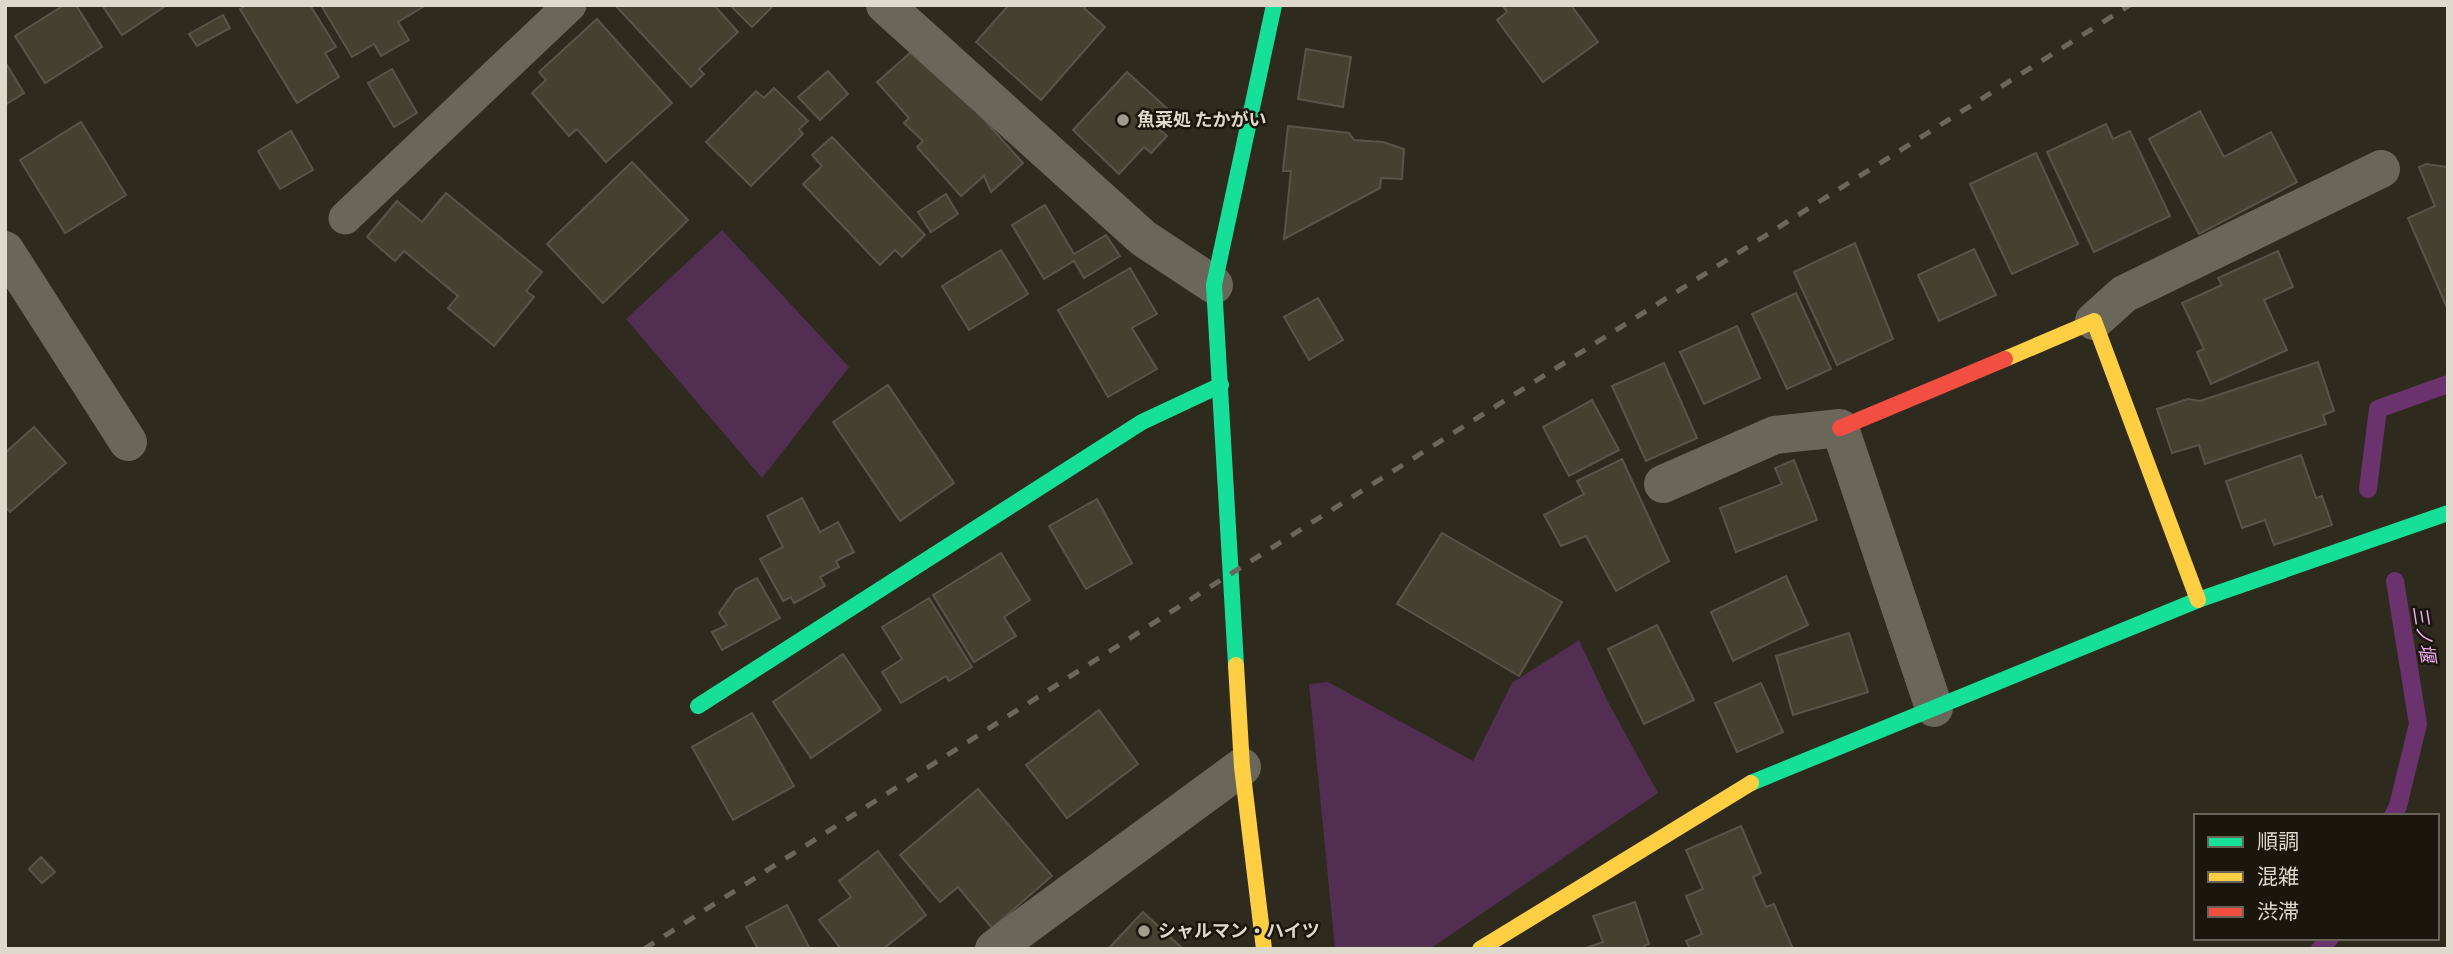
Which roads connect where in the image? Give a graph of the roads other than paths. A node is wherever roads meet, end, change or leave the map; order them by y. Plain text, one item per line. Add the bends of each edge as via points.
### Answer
1 (570, 5) edge
2 (885, 5) edge
3 (1274, 5) edge
4 (2381, 169) dead end
5 (345, 218) dead end
6 (5, 250) edge
7 (1214, 285) junction
8 (2094, 321) junction
9 (1221, 385) junction
10 (1840, 428) junction
11 (128, 442) dead end
12 (1663, 484) dead end
13 (2448, 513) edge
14 (2198, 600) junction
15 (698, 706) dead end
16 (1934, 708) junction
17 (1242, 767) junction
18 (994, 949) edge
19 (1264, 949) edge
20 (1480, 949) edge

1 - 5 lane
2 - 7 street via 1143,238
3 - 7 street
4 - 8 street via 2124,293
6 - 11 street
7 - 9 street
8 - 10 street
8 - 14 street
9 - 15 street via 1142,422
9 - 17 street
10 - 12 street via 1775,435
10 - 16 street
13 - 14 street
14 - 16 street
16 - 20 street via 1756,780
17 - 18 street
17 - 19 street

